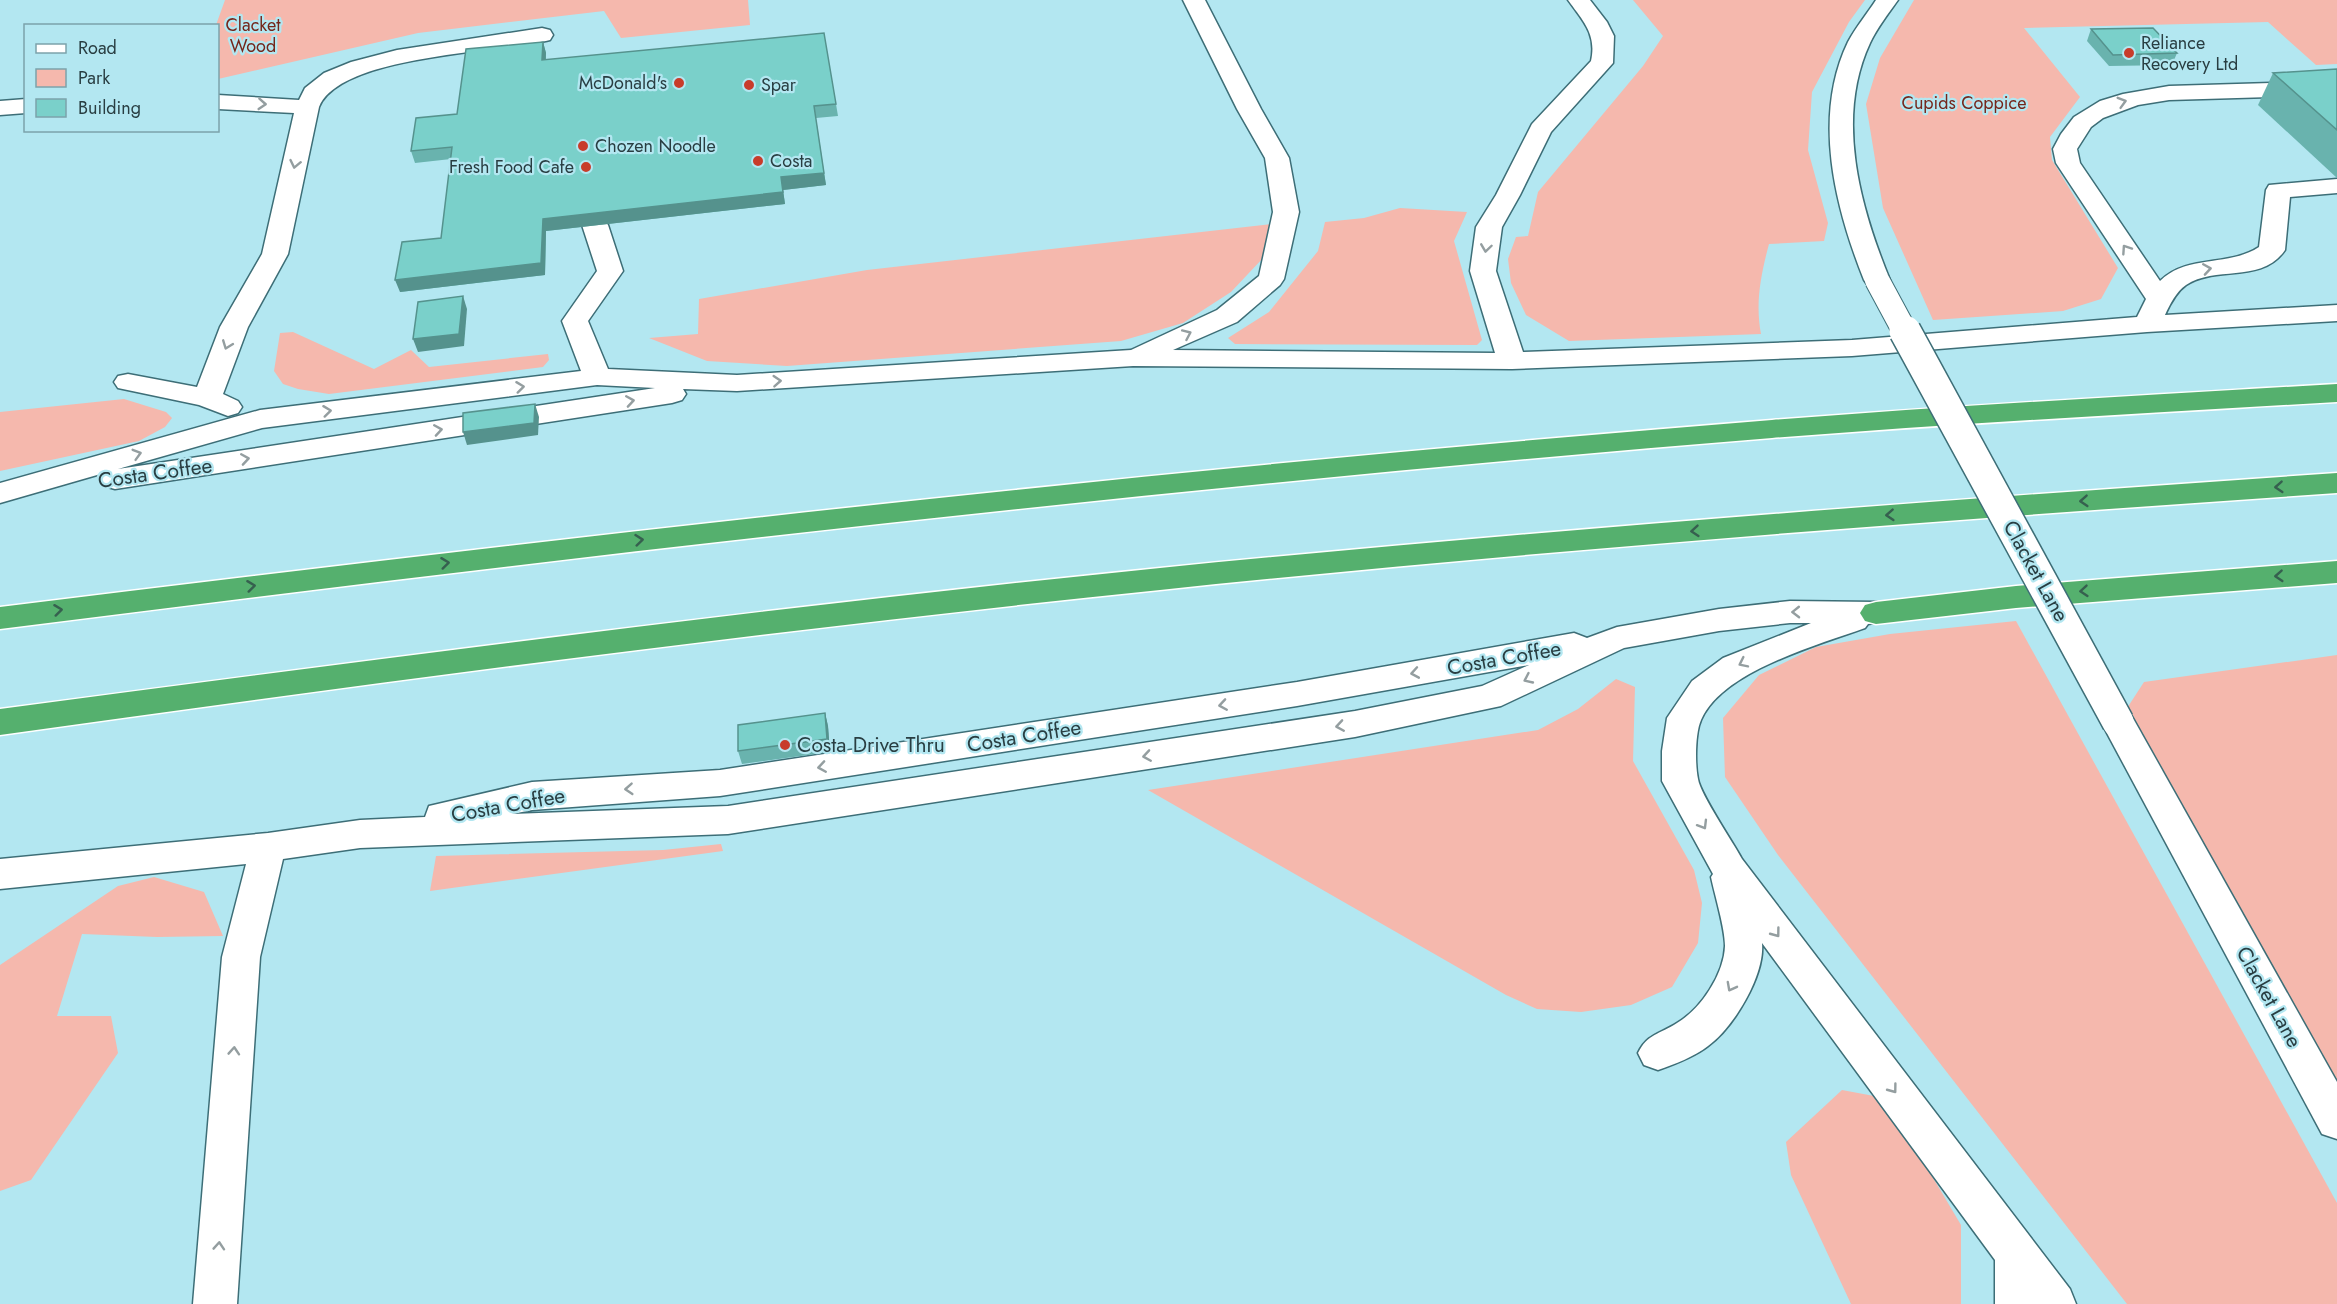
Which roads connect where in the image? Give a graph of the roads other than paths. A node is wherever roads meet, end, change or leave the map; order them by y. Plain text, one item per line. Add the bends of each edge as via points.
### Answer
1 (1194, 0) edge
2 (1579, 0) edge
3 (1887, 0) edge
4 (542, 35) dead end
5 (2337, 88) edge
6 (219, 102) edge
7 (24, 106) edge
8 (307, 107) junction
9 (0, 108) edge
10 (2337, 186) edge
11 (596, 225) edge
12 (2158, 297) junction
13 (2337, 313) edge
14 (2147, 324) junction
15 (1133, 358) junction
16 (1512, 361) junction
17 (597, 377) junction
18 (128, 382) dead end
19 (737, 383) junction
20 (2337, 393) edge
21 (207, 398) junction
22 (260, 420) junction
23 (2337, 483) edge
24 (0, 494) edge
25 (2337, 572) edge
26 (1876, 613) junction
27 (0, 618) edge
28 (0, 722) edge
29 (268, 847) junction
30 (1729, 869) junction
31 (0, 874) edge
32 (1658, 1053) dead end
33 (2337, 1121) edge
34 (2017, 1254) junction
35 (215, 1304) edge
36 (2017, 1304) edge
37 (2054, 1304) edge

15 -> 1 street via 1227,316 1270,279 1286,212 1277,158
2 -> 16 street via 1603,35 1606,49 1602,63 1540,129 1489,226 1483,271
3 - 33 street, Clacket Lane, bridge via 1859,43 1851,65 1843,117 1848,192 1864,250
4 - 8 street via 397,57 358,67 332,78 313,93
12 -> 5 street via 2068,163 2065,149 2078,126 2103,108 2142,96
6 -> 8 street
7 - 9 street
8 -> 21 street via 275,254 234,327
12 -> 10 street via 2174,280 2198,270 2263,258 2271,250 2278,190
11 - 17 street via 610,271 575,321
12 - 14 street
13 - 14 street
14 - 16 street via 1852,348
15 - 16 street
19 -> 15 street
17 - 19 street
22 -> 17 street
18 - 21 street
24 -> 19 street, Costa Coffee
27 -> 20 highway via 642,540 1222,479 1779,429
21 - 22 street
24 -> 22 street
23 -> 28 highway via 1736,528 1172,578 542,650
25 -> 26 highway via 2016,597
26 -> 29 street via 1791,612 1617,638 1490,697 1354,724 728,820 360,834
26 -> 30 street via 1735,666 1704,690 1684,718 1680,782
29 - 31 street
35 -> 29 street via 241,957
30 -> 32 street via 1744,946 1735,983 1700,1027
30 -> 34 street
34 - 36 street
34 - 37 street

